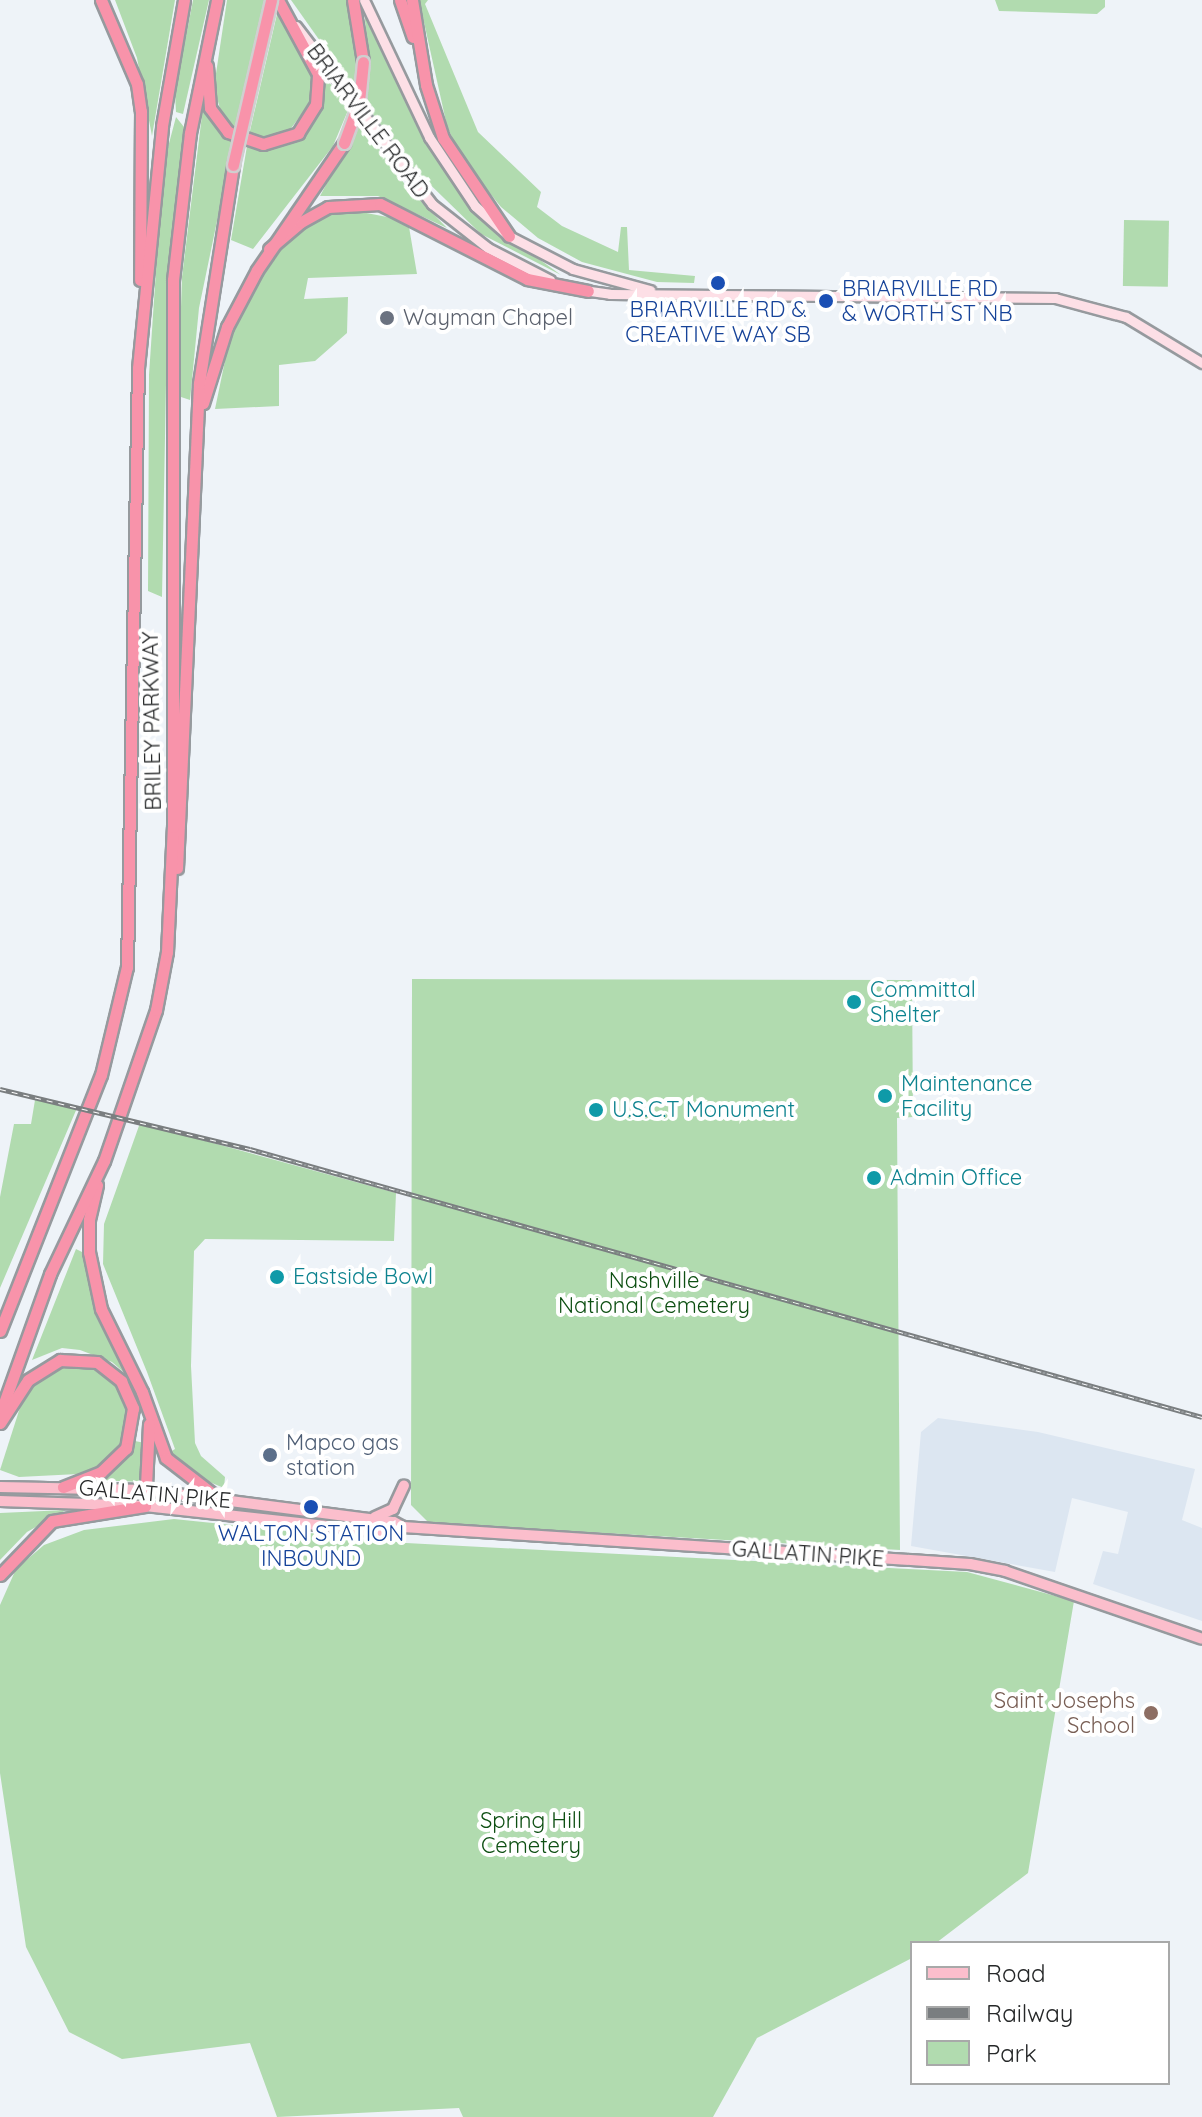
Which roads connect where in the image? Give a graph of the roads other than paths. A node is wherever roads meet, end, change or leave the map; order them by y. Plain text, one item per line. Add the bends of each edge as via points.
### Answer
1 (101, 0) edge
2 (184, 0) edge
3 (217, 0) edge
4 (271, 0) edge
5 (278, 0) edge
6 (353, 0) edge
7 (364, 0) edge
8 (400, 0) edge
9 (412, 0) edge
10 (292, 20) junction
11 (210, 33) junction
12 (423, 63) junction
13 (509, 236) junction
14 (269, 249) junction
15 (588, 291) junction
16 (669, 294) junction
17 (1202, 363) edge
18 (138, 368) junction
19 (199, 415) junction
20 (178, 771) junction
21 (104, 1161) junction
22 (0, 1331) edge
23 (0, 1414) edge
24 (150, 1421) junction
25 (0, 1423) edge
26 (404, 1485) dead end
27 (0, 1487) edge
28 (63, 1487) junction
29 (146, 1490) junction
30 (218, 1498) junction
31 (0, 1501) edge
32 (145, 1506) junction
33 (297, 1508) junction
34 (369, 1518) junction
35 (282, 1520) junction
36 (403, 1527) junction
37 (0, 1575) edge
38 (1202, 1639) edge

1 - 18 highway via 137,84 142,121
2 - 18 highway, BRILEY PARKWAY via 162,126
3 - 11 highway, BRILEY PARKWAY
4 - 19 highway, bridge via 233,165 205,335
5 - 10 highway
6 - 14 highway, bridge via 363,62 359,102 344,143
7 - 13 main road, BRIARVILLE ROAD via 449,174
8 - 12 highway
9 - 12 highway
10 - 11 highway via 312,55 319,88 309,121 280,143 241,140 217,121 206,80
10 - 15 main road, BRIARVILLE ROAD via 407,175 450,220 526,270
11 - 20 highway, BRILEY PARKWAY via 190,133 173,280
12 - 13 highway via 430,101 453,158
13 - 16 main road, BRIARVILLE ROAD via 573,269
14 - 15 highway via 328,207 380,204 527,279
14 - 19 highway via 227,327
15 - 16 main road, BRIARVILLE ROAD
16 - 17 main road, BRIARVILLE ROAD via 1055,298 1126,317
18 - 22 highway, BRILEY PARKWAY via 127,967 101,1075
19 - 20 highway
20 - 21 highway via 167,952 156,1010
21 - 23 highway via 50,1274
21 - 24 highway via 89,1220 91,1273 101,1309 142,1392
24 - 29 highway
24 - 30 highway via 178,1472
25 - 28 highway via 28,1380 60,1360 97,1362 121,1381 134,1423 126,1448 101,1472
26 - 34 main road via 393,1509
27 - 28 main road, GALLATIN PIKE
28 - 29 main road, GALLATIN PIKE
29 - 30 main road, GALLATIN PIKE
29 - 32 highway
30 - 33 main road, GALLATIN PIKE
31 - 32 main road, GALLATIN PIKE
32 - 35 main road, GALLATIN PIKE
32 - 37 highway via 52,1521
33 - 34 main road, GALLATIN PIKE
33 - 35 main road
34 - 36 main road, GALLATIN PIKE
35 - 36 main road, GALLATIN PIKE via 381,1532
36 - 38 main road, GALLATIN PIKE via 970,1564 1012,1573

